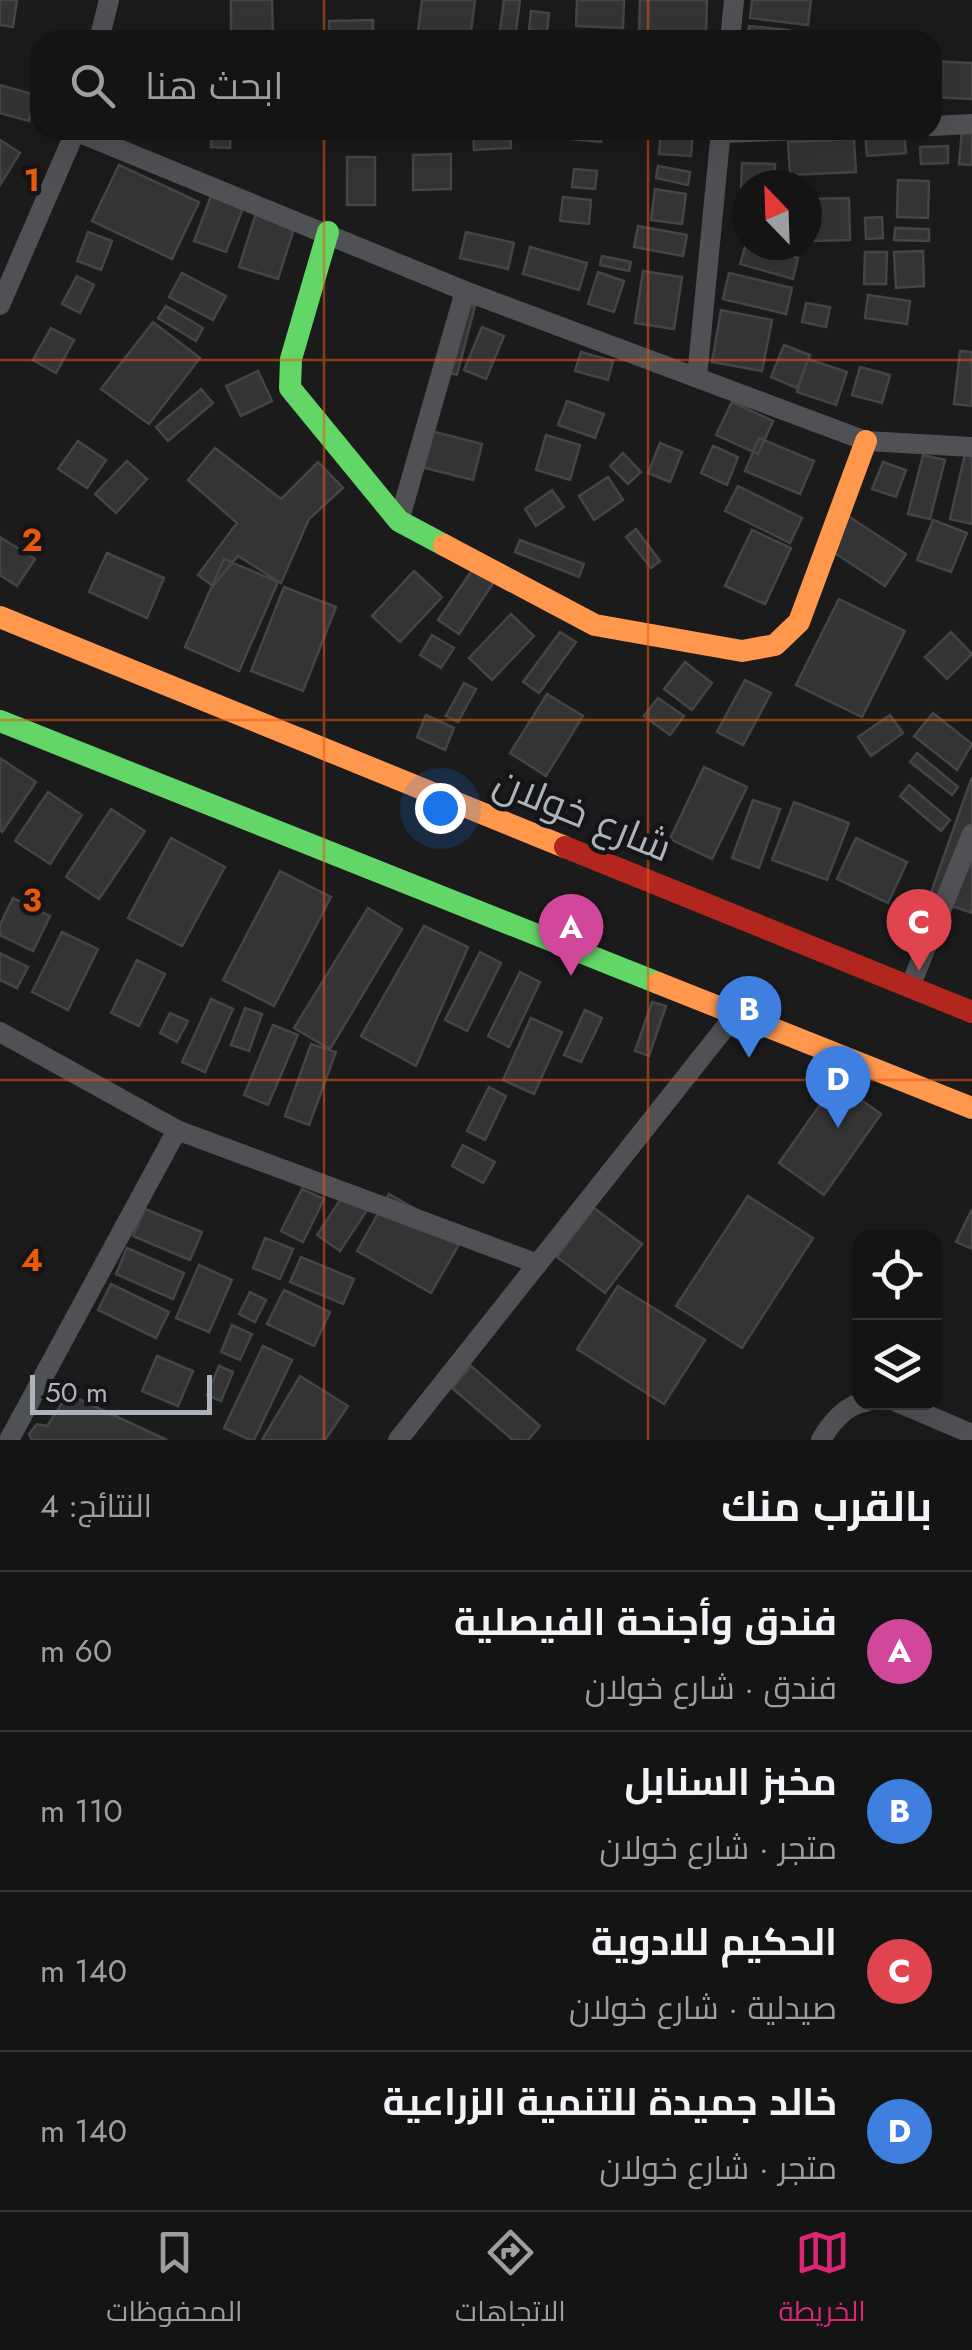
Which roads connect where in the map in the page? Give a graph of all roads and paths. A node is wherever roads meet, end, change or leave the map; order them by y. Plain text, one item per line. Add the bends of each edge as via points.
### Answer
1 (109, 0) edge
2 (734, 0) edge
3 (102, 30) edge
4 (731, 30) edge
5 (972, 124) edge
6 (942, 126) edge
7 (72, 140) edge
8 (101, 140) edge
9 (720, 140) edge
10 (328, 232) junction
11 (465, 291) junction
12 (0, 305) edge
13 (697, 378) junction
14 (866, 442) junction
15 (972, 446) edge
16 (399, 521) junction
17 (0, 618) edge
18 (0, 721) edge
19 (972, 834) edge
20 (910, 987) junction
21 (972, 1012) edge
22 (735, 1015) junction
23 (0, 1032) edge
24 (972, 1108) edge
25 (177, 1130) junction
26 (538, 1264) junction
27 (852, 1407) edge
28 (916, 1410) edge
29 (972, 1434) edge
30 (8, 1440) edge
31 (398, 1440) edge
32 (820, 1440) edge

1 - 3 street
2 - 4 street
5 - 6 street
7 - 12 street
8 - 10 street
9 - 13 street
10 - 11 street
10 - 16 main road via 291,360 290,388
11 - 13 street
11 - 16 street
13 - 14 street
14 - 15 street
14 - 16 main road via 798,622 776,645 742,650 595,625
17 - 20 main road, شارع خولان
18 - 22 main road
19 - 20 street
20 - 21 main road, شارع خولان
22 - 24 main road
22 - 26 street
23 - 25 street
25 - 26 street
25 - 30 street
26 - 31 street
27 - 32 street
28 - 29 street

